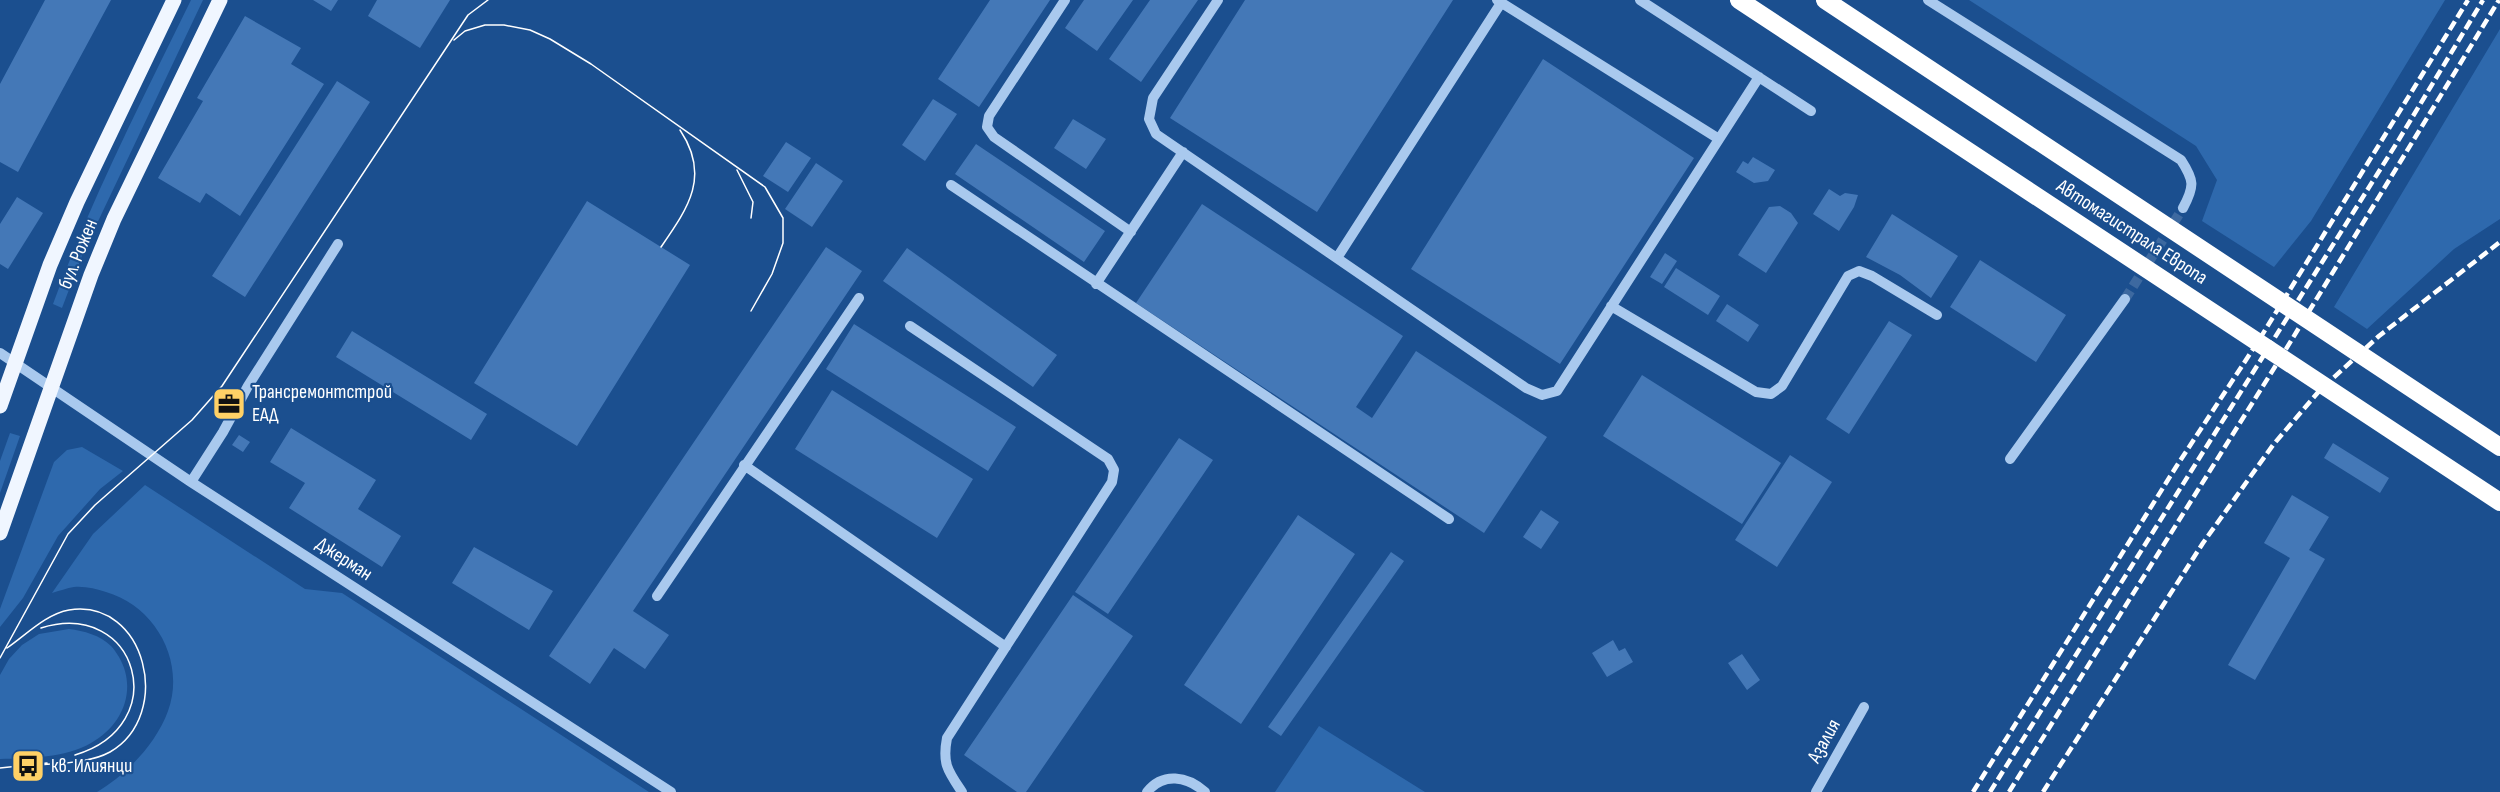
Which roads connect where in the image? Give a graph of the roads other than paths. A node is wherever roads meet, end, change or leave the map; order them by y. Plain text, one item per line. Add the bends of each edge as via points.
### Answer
1 (174, 0) edge
2 (220, 0) edge
3 (1065, 0) edge
4 (1218, 0) edge
5 (1640, 0) edge
6 (1739, 0) edge
7 (1825, 0) edge
8 (1928, 0) edge
9 (1499, 1) edge
10 (1759, 77) junction
11 (1811, 111) dead end
12 (1719, 139) junction
13 (1184, 153) junction
14 (951, 185) dead end
15 (2183, 208) tunnel mouth
16 (1131, 232) junction
17 (338, 244) dead end
18 (1337, 258) junction
19 (1096, 284) junction
20 (859, 298) dead end
21 (2125, 299) tunnel mouth
22 (1611, 306) junction
23 (1937, 315) dead end
24 (910, 326) dead end
25 (0, 354) edge
26 (15, 363) junction
27 (50, 387) junction
28 (0, 406) edge
29 (2500, 447) edge
30 (2010, 459) dead end
31 (744, 465) junction
32 (191, 482) junction
33 (2500, 502) edge
34 (1449, 519) dead end
35 (0, 533) edge
36 (657, 596) dead end
37 (1006, 647) junction
38 (1864, 707) dead end
39 (671, 792) edge
40 (962, 792) edge
41 (1147, 792) edge
42 (1205, 792) edge
43 (1816, 792) edge

1 - 26 main road, бул. Рожен via 77,202
2 - 27 main road, бул. Рожен via 114,219
3 - 16 street via 989,116 987,127 994,137
4 - 13 street via 1153,98 1149,119 1156,134
5 - 10 street
6 - 33 highway, Автомагистрала Европа
7 - 29 highway, Автомагистрала Европа
8 - 15 street via 2181,160 2193,182
9 - 12 street
9 - 18 street
10 - 11 street
10 - 12 street
12 - 22 street
13 - 16 street
13 - 18 street
14 - 19 street
16 - 19 street
17 - 32 street
18 - 22 street via 1526,388 1542,395 1557,392
19 - 34 street
20 - 31 street
21 - 30 street
22 - 23 street via 1756,392 1771,394 1782,386 1848,276 1859,271 1872,276
24 - 37 street via 1108,459 1114,470 1112,482
25 - 26 street, Джерман
26 - 27 street, Джерман
26 - 28 main road, бул. Рожен
27 - 32 street, Джерман
27 - 35 main road, бул. Рожен
31 - 36 street
31 - 37 street
32 - 39 street, Джерман
37 - 40 street via 947,738 947,770
38 - 43 street, Азалия
41 - 42 street via 1153,784 1167,778 1180,778

